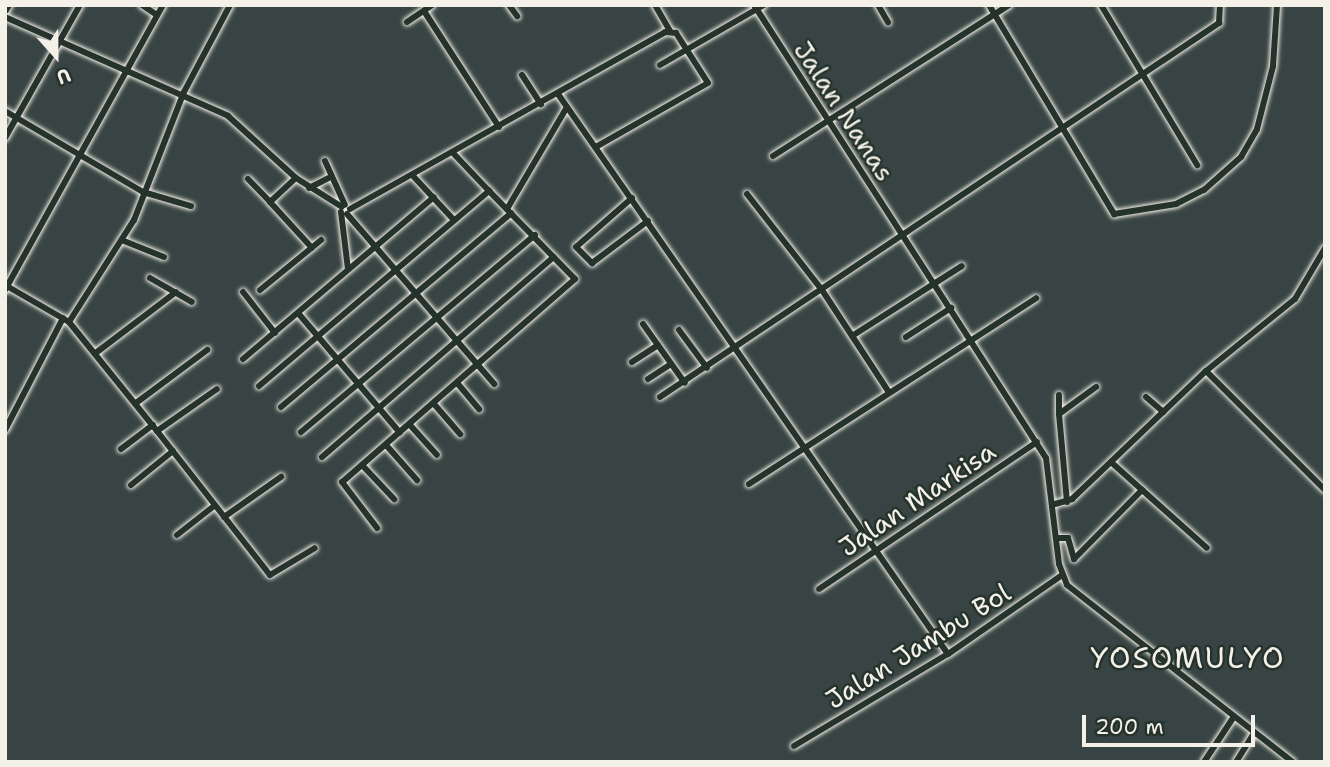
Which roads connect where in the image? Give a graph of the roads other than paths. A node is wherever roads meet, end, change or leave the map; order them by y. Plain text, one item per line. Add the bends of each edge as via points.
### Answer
1 (8, 5) edge
2 (80, 5) edge
3 (142, 5) edge
4 (163, 5) edge
5 (230, 5) edge
6 (432, 5) edge
7 (509, 5) edge
8 (655, 5) edge
9 (764, 5) edge
10 (878, 5) edge
11 (989, 5) edge
12 (1009, 5) edge
13 (1101, 5) edge
14 (1220, 5) edge
15 (1277, 5) edge
16 (755, 7) edge
17 (5, 10) edge
18 (424, 11) junction
19 (994, 13) junction
20 (157, 15) junction
21 (517, 16) dead end
22 (5, 17) edge
23 (407, 22) dead end
24 (888, 22) dead end
25 (670, 31) junction
26 (60, 38) junction
27 (689, 49) junction
28 (660, 65) dead end
29 (127, 66) junction
30 (522, 75) dead end
31 (1143, 75) junction
32 (184, 92) junction
33 (558, 94) junction
34 (541, 104) junction
35 (567, 107) junction
36 (5, 111) edge
37 (16, 119) junction
38 (827, 121) junction
39 (499, 127) junction
40 (1061, 127) junction
41 (5, 138) edge
42 (596, 147) junction
43 (454, 154) junction
44 (774, 156) dead end
45 (76, 157) junction
46 (325, 161) dead end
47 (1197, 165) dead end
48 (331, 177) junction
49 (414, 177) junction
50 (296, 178) junction
51 (248, 179) dead end
52 (309, 188) junction
53 (489, 191) junction
54 (144, 192) junction
55 (747, 194) dead end
56 (434, 198) junction
57 (632, 198) junction
58 (270, 202) junction
59 (191, 206) dead end
60 (345, 209) junction
61 (509, 211) junction
62 (454, 220) junction
63 (649, 221) junction
64 (535, 235) junction
65 (904, 236) junction
66 (321, 240) dead end
67 (124, 241) junction
68 (376, 246) junction
69 (312, 248) junction
70 (1325, 248) edge
71 (164, 257) dead end
72 (555, 257) junction
73 (962, 266) dead end
74 (348, 269) junction
75 (397, 270) junction
76 (150, 278) dead end
77 (935, 284) junction
78 (6, 287) edge
79 (260, 290) dead end
80 (822, 290) junction
81 (176, 292) junction
82 (243, 292) dead end
83 (416, 294) junction
84 (1036, 298) dead end
85 (192, 302) dead end
86 (951, 308) junction
87 (298, 313) junction
88 (437, 318) junction
89 (66, 320) junction
90 (643, 324) dead end
91 (679, 330) dead end
92 (275, 333) junction
93 (852, 336) junction
94 (319, 337) junction
95 (906, 337) dead end
96 (971, 339) junction
97 (457, 341) junction
98 (658, 345) junction
99 (738, 347) junction
100 (207, 350) dead end
101 (97, 352) junction
102 (243, 359) dead end
103 (339, 360) junction
104 (632, 362) dead end
105 (671, 364) junction
106 (478, 366) junction
107 (706, 368) junction
108 (1206, 371) junction
109 (648, 379) dead end
110 (685, 383) junction
111 (358, 384) junction
112 (458, 384) junction
113 (494, 384) dead end
114 (259, 386) dead end
115 (1096, 387) dead end
116 (216, 389) dead end
117 (888, 391) junction
118 (1059, 395) dead end
119 (660, 397) dead end
120 (1146, 397) dead end
121 (136, 403) junction
122 (434, 404) junction
123 (281, 407) dead end
124 (379, 409) junction
125 (478, 409) dead end
126 (1163, 412) junction
127 (1059, 414) junction
128 (410, 425) junction
129 (155, 428) junction
130 (5, 430) edge
131 (301, 432) dead end
132 (400, 433) junction
133 (460, 434) dead end
134 (1037, 442) junction
135 (386, 445) junction
136 (806, 446) junction
137 (121, 449) dead end
138 (173, 451) junction
139 (437, 455) dead end
140 (322, 457) dead end
141 (1112, 463) junction
142 (362, 465) junction
143 (281, 478) dead end
144 (417, 480) dead end
145 (749, 484) dead end
146 (131, 485) dead end
147 (1142, 490) junction
148 (1325, 490) edge
149 (394, 499) dead end
150 (1061, 503) junction
151 (214, 506) junction
152 (224, 517) junction
153 (377, 528) dead end
154 (177, 535) dead end
155 (1057, 538) junction
156 (315, 548) dead end
157 (874, 548) junction
158 (1207, 548) dead end
159 (1062, 575) junction
160 (819, 589) dead end
161 (948, 654) junction
162 (1233, 718) junction
163 (1254, 733) junction
164 (794, 746) dead end
165 (1206, 761) edge
166 (1236, 762) edge
167 (1293, 762) edge

1 - 17 main road
2 - 26 street
3 - 20 street
4 - 20 street
5 - 32 street
6 - 18 street
7 - 21 street
8 - 25 street
9 - 16 street
10 - 24 street
11 - 19 street
12 - 19 street
13 - 31 street
14 - 31 street via 1224,15
15 - 40 street via 1273,66 1257,129 1241,157 1204,191 1176,204 1114,214
16 - 27 street
16 - 38 street, Jalan Nanas
18 - 23 street
18 - 39 street
19 - 38 street
19 - 40 street
20 - 29 street
22 - 26 street
25 - 27 street
25 - 33 street
26 - 29 street
26 - 37 street
27 - 28 street
27 - 42 street via 708,83
29 - 32 street
29 - 45 street
30 - 34 street
31 - 40 street
31 - 47 street
32 - 50 street via 228,116
32 - 54 street
33 - 34 street
33 - 35 street
34 - 39 street
35 - 42 street
35 - 61 street
36 - 37 street
37 - 41 street
37 - 45 street
38 - 44 street
38 - 65 street, Jalan Nanas
39 - 43 street
40 - 65 street
42 - 57 street
43 - 49 street
43 - 53 street
45 - 54 street
45 - 78 street
46 - 48 street
48 - 52 street
48 - 60 street
49 - 56 street
49 - 60 street
50 - 52 street
50 - 58 street
51 - 58 street
52 - 60 street
53 - 61 street
53 - 62 street
54 - 59 street
54 - 67 street
55 - 80 street
56 - 62 street
56 - 68 street
57 - 63 street
57 - 63 street via 576,247 592,263
58 - 69 street
60 - 68 street
60 - 74 street
61 - 64 street
61 - 83 street
62 - 75 street
63 - 99 street
64 - 72 street
64 - 88 street
65 - 77 street, Jalan Nanas
65 - 80 street
66 - 69 street
67 - 71 street
67 - 89 street
68 - 74 street
68 - 75 street
69 - 79 street
70 - 108 street via 1295,299
72 - 97 street
72 - 106 street via 574,281
73 - 77 street
74 - 87 street
75 - 83 street
75 - 94 street
76 - 81 street
77 - 86 street, Jalan Nanas
77 - 93 street
78 - 89 street
80 - 93 street
80 - 99 street
81 - 85 street
81 - 101 street
82 - 92 street
83 - 88 street
83 - 103 street
84 - 96 street
86 - 95 street
86 - 96 street, Jalan Nanas
87 - 92 street
87 - 94 street
88 - 97 street
88 - 111 street
89 - 101 street
89 - 130 street
90 - 98 street
91 - 107 street
92 - 102 street
93 - 117 street
94 - 103 street
94 - 114 street
96 - 117 street
96 - 134 street, Jalan Nanas
97 - 106 street
97 - 124 street
98 - 104 street
98 - 105 street
99 - 107 street
99 - 136 street
100 - 121 street
101 - 121 street
103 - 111 street
103 - 123 street
105 - 109 street
105 - 110 street
106 - 112 street
106 - 113 street
107 - 110 street
108 - 126 street
108 - 148 street
110 - 119 street
111 - 124 street
111 - 131 street
112 - 122 street
112 - 125 street
115 - 127 street
116 - 129 street
117 - 136 street
118 - 127 street
120 - 126 street
121 - 129 street
122 - 128 street
122 - 133 street
124 - 132 street
124 - 140 street
126 - 141 street
127 - 150 street
128 - 132 street
128 - 139 street
129 - 137 street
129 - 138 street
132 - 135 street
134 - 150 street, Jalan Nanas
134 - 157 street, Jalan Markisa
135 - 142 street
135 - 144 street
136 - 145 street
136 - 157 street
138 - 146 street
138 - 151 street
141 - 147 street
141 - 150 street
142 - 149 street
142 - 153 street via 341,485
143 - 152 street
147 - 155 street via 1074,559 1068,538
147 - 158 street
150 - 155 street
151 - 152 street
151 - 154 street
152 - 156 street via 273,576
155 - 159 street
157 - 160 street, Jalan Markisa
157 - 161 street
159 - 161 street, Jalan Jambu Bol
159 - 162 street via 1084,603
161 - 164 street, Jalan Jambu Bol
162 - 163 street
162 - 165 street
163 - 166 street
163 - 167 street

